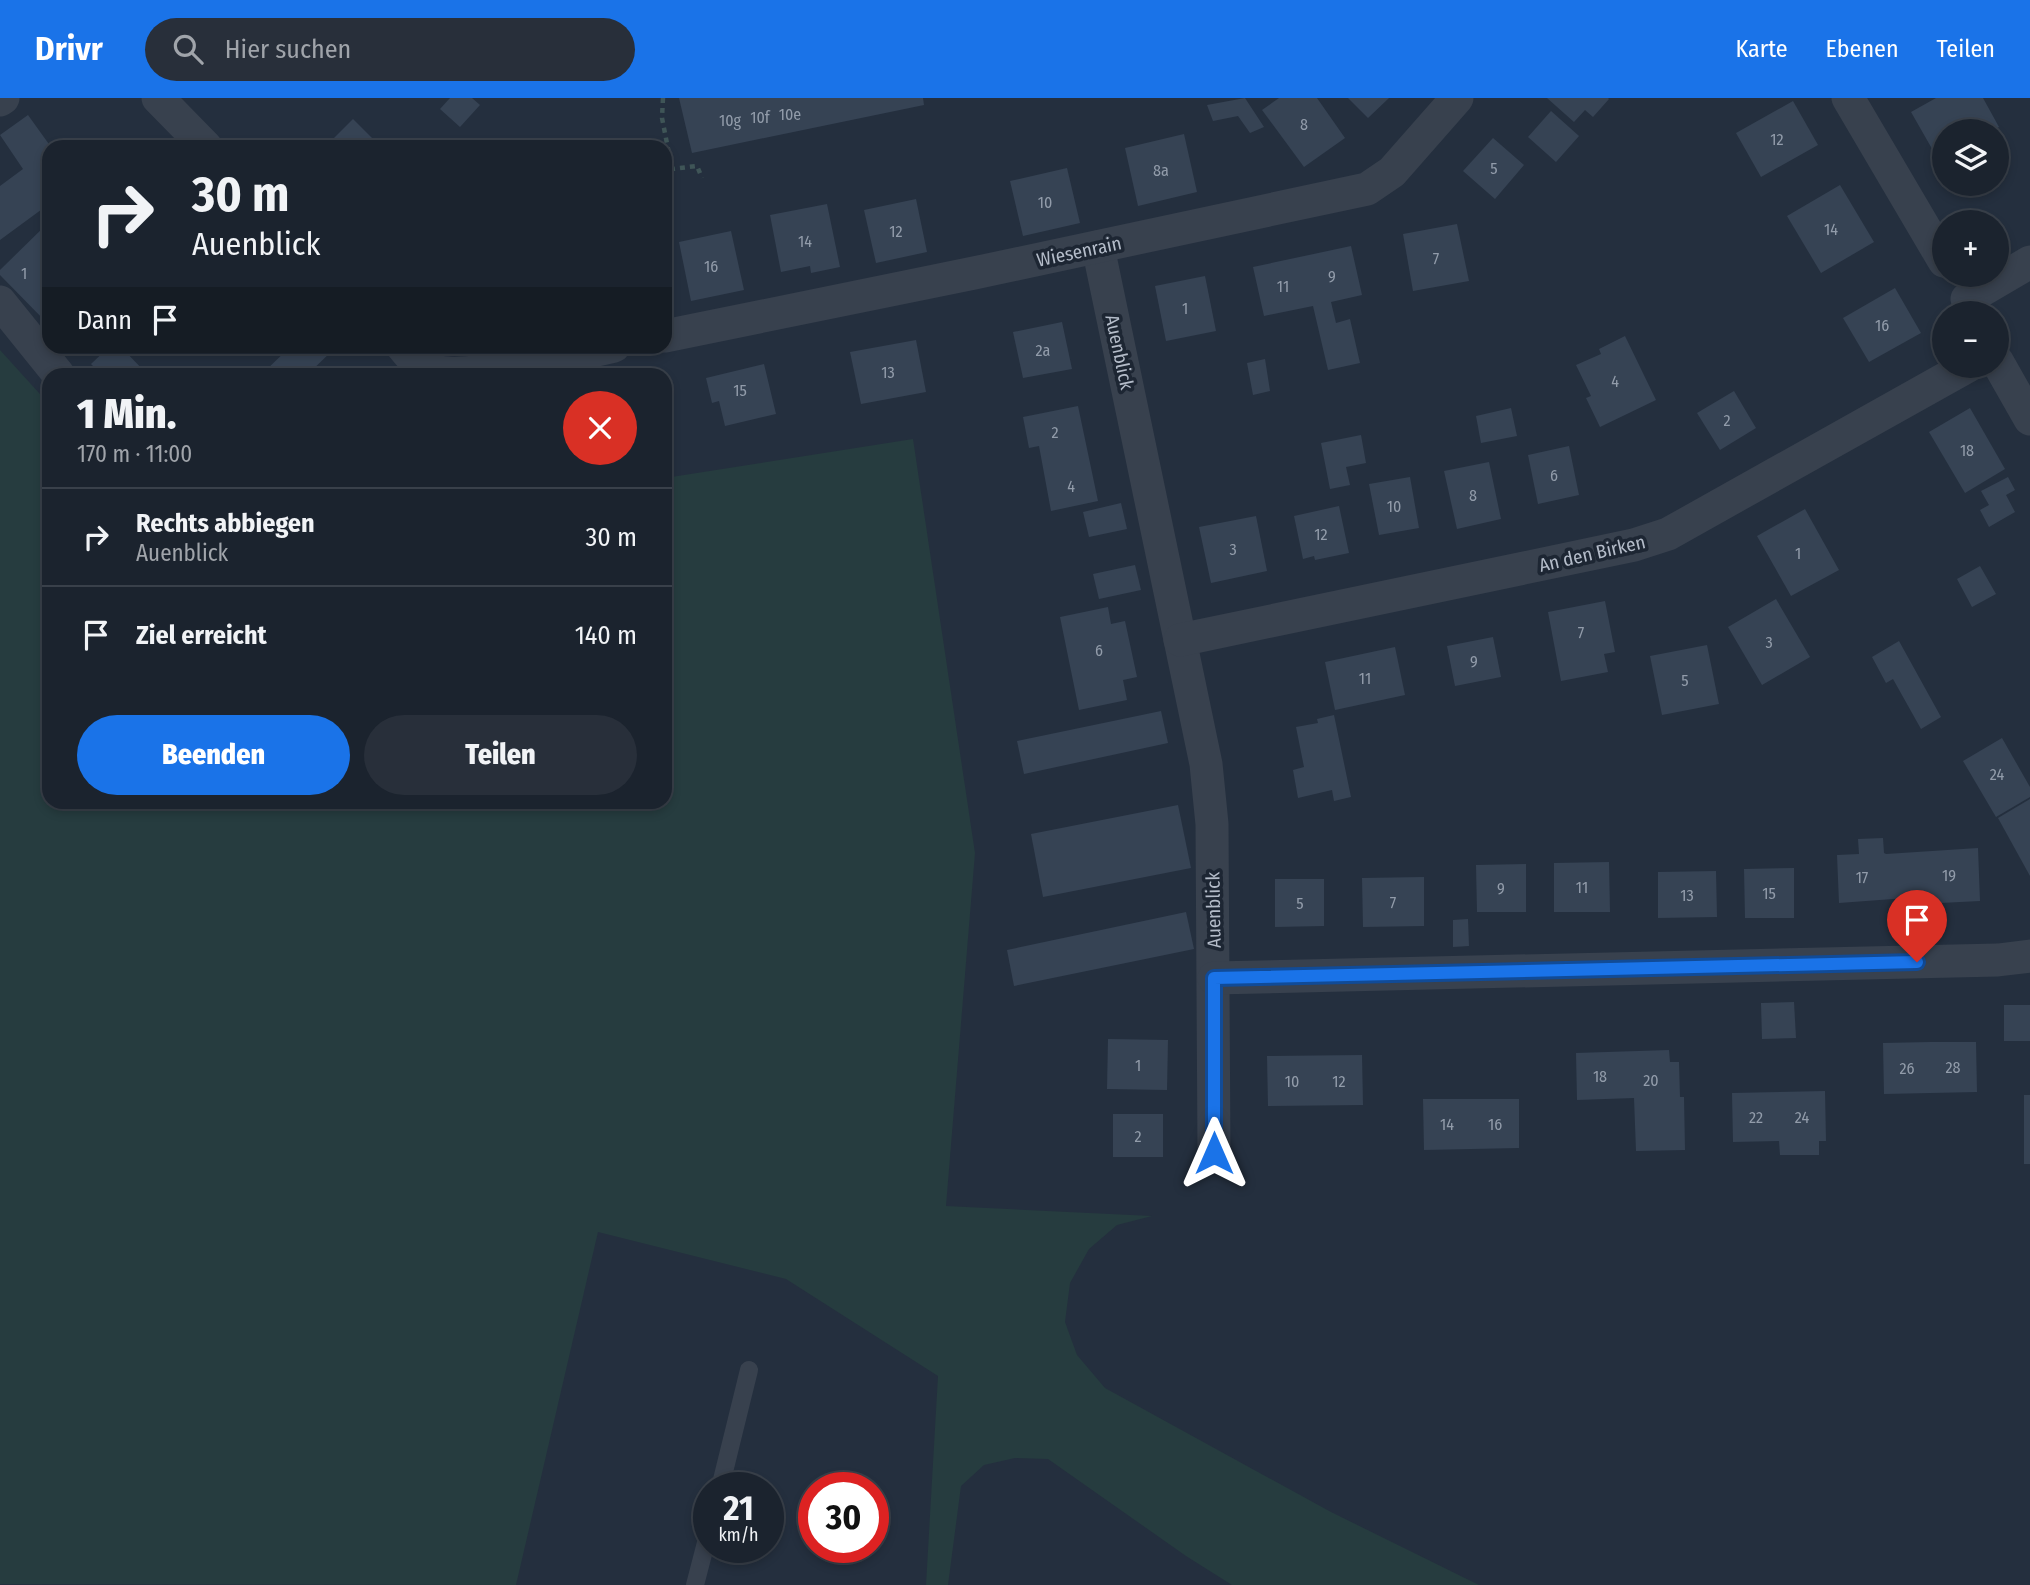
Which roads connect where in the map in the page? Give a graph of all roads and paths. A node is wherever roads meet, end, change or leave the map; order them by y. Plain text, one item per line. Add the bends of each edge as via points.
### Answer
1 (158, 98) edge
2 (663, 98) edge
3 (1457, 98) edge
4 (1848, 98) edge
5 (199, 140) edge
6 (666, 140) edge
7 (672, 169) edge
8 (702, 178) dead end
9 (1932, 241) edge
10 (1098, 247) junction
11 (2030, 262) edge
12 (1964, 296) edge
13 (0, 302) edge
14 (672, 335) edge
15 (575, 354) edge
16 (416, 363) edge
17 (53, 368) edge
18 (434, 368) edge
19 (506, 368) edge
20 (1947, 378) edge
21 (2006, 378) edge
22 (2030, 419) edge
23 (1180, 640) junction
24 (2030, 956) edge
25 (1214, 978) junction
26 (1214, 1153) dead end
27 (749, 1370) dead end
28 (724, 1472) edge
29 (701, 1563) edge
30 (695, 1585) edge

1 - 5 street
2 - 6 path
3 - 10 street, Wiesenrain via 1392,172 1367,189
4 - 9 street
7 - 8 path via 697,166
10 - 14 street, Wiesenrain
10 - 23 street, Auenblick
11 - 12 street
13 - 17 street
15 - 19 street
16 - 18 street
20 - 23 street, An den Birken via 1668,534 1634,545
21 - 22 street
23 - 25 street, Auenblick via 1212,824
24 - 25 street
25 - 26 street, Auenblick
27 - 28 lane
29 - 30 lane

